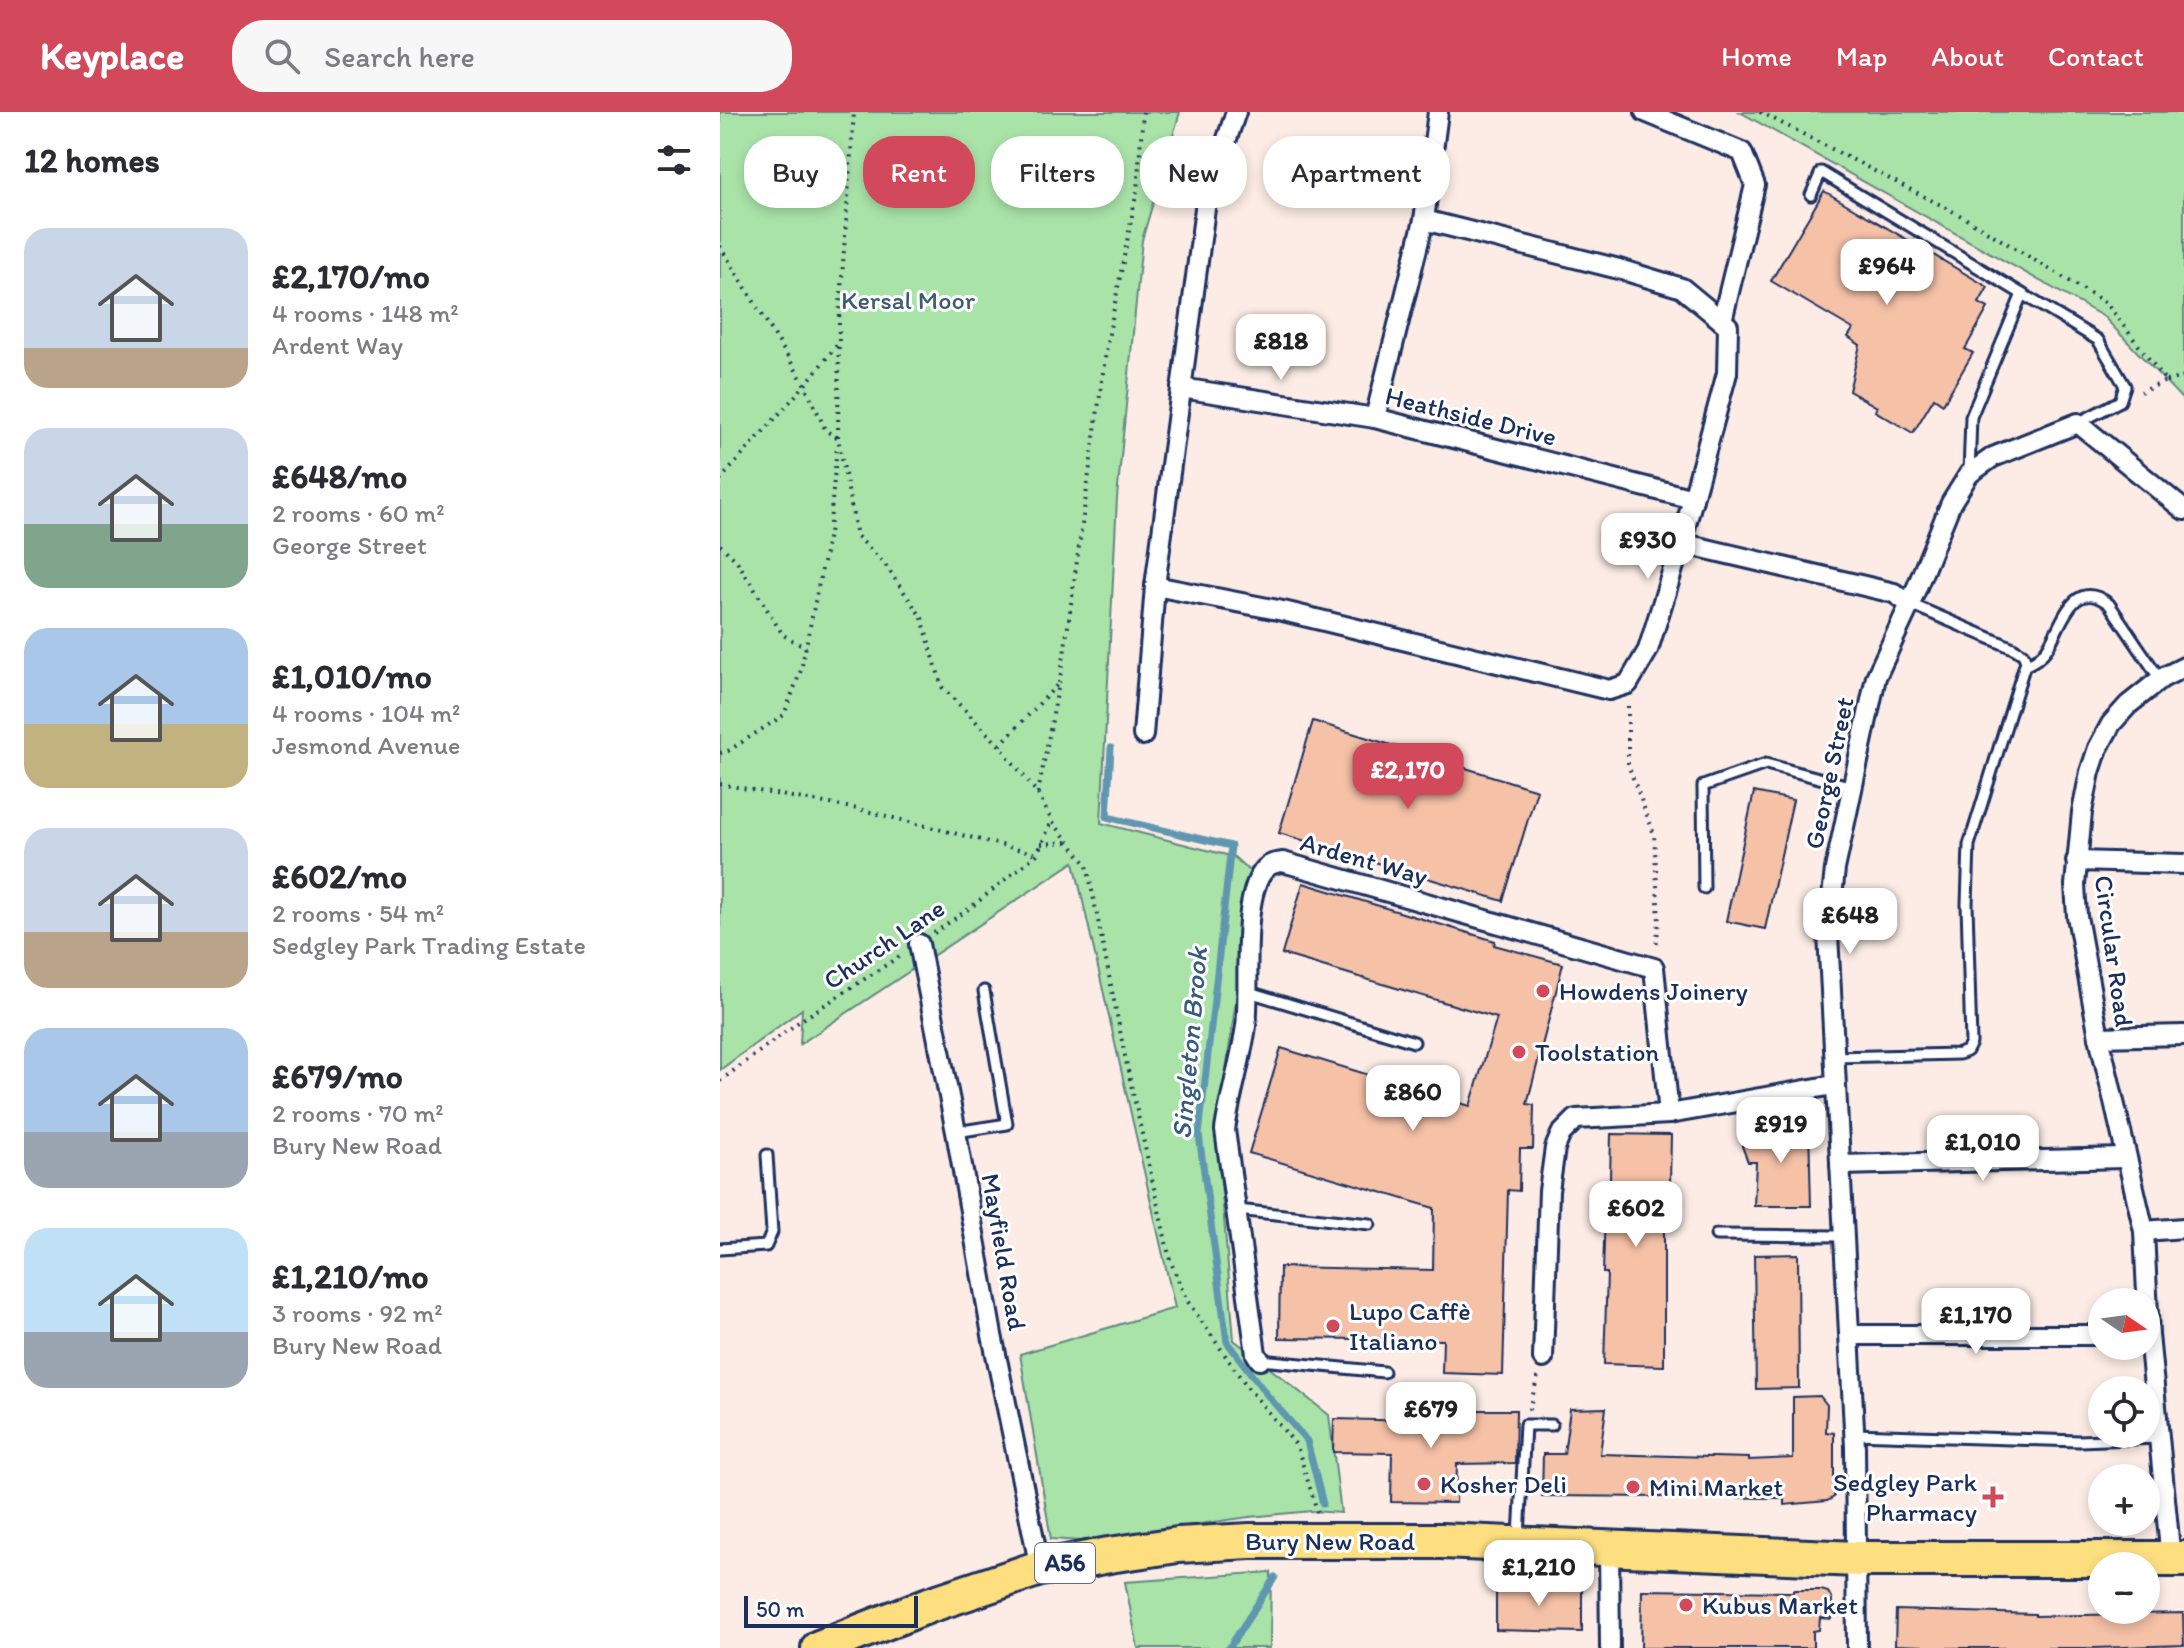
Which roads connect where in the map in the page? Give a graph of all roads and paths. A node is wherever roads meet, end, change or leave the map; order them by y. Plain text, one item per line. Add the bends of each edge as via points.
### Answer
1 (854, 112) edge
2 (1143, 112) edge
3 (1236, 112) edge
4 (1438, 112) edge
5 (1645, 112) edge
6 (1760, 112) edge
7 (1811, 195) dead end
8 (1424, 220) junction
9 (720, 246) edge
10 (2022, 294) junction
11 (1722, 321) junction
12 (839, 343) junction
13 (2184, 377) edge
14 (2166, 381) junction
15 (805, 385) junction
16 (1181, 388) junction
17 (2120, 401) junction
18 (1375, 418) junction
19 (2078, 423) junction
20 (838, 438) junction
21 (1969, 474) junction
22 (720, 480) edge
23 (1693, 499) junction
24 (2184, 510) edge
25 (1681, 543) junction
26 (720, 545) edge
27 (1155, 586) junction
28 (1910, 604) junction
29 (806, 648) junction
30 (2026, 665) junction
31 (2184, 667) edge
32 (2160, 679) junction
33 (1059, 683) junction
34 (1628, 684) junction
35 (1143, 735) dead end
36 (1000, 746) junction
37 (720, 753) edge
38 (720, 784) edge
39 (1853, 787) junction
40 (1038, 794) junction
41 (1052, 821) junction
42 (1067, 841) junction
43 (1041, 844) junction
44 (1037, 854) junction
45 (2076, 861) junction
46 (2184, 864) edge
47 (1704, 888) dead end
48 (919, 944) junction
49 (1654, 968) junction
50 (984, 991) dead end
51 (1249, 992) junction
52 (2184, 1035) edge
53 (2099, 1037) junction
54 (1414, 1042) dead end
55 (1833, 1057) junction
56 (720, 1081) edge
57 (1834, 1085) junction
58 (1669, 1114) junction
59 (956, 1132) junction
60 (767, 1155) dead end
61 (2125, 1158) junction
62 (1840, 1165) junction
63 (1237, 1210) junction
64 (1370, 1224) dead end
65 (2184, 1228) edge
66 (2144, 1231) junction
67 (1716, 1235) dead end
68 (1844, 1236) junction
69 (720, 1249) edge
70 (2146, 1288) edge
71 (1850, 1335) junction
72 (2088, 1335) edge
73 (1543, 1358) joint
74 (1260, 1360) joint
75 (1384, 1372) dead end
76 (1525, 1425) junction
77 (1552, 1425) dead end
78 (1854, 1434) junction
79 (2088, 1441) edge
80 (2160, 1445) edge
81 (1316, 1505) dead end
82 (1518, 1545) junction
83 (1609, 1549) junction
84 (1857, 1559) junction
85 (2177, 1559) edge
86 (1040, 1568) junction
87 (853, 1642) edge
88 (819, 1648) edge
89 (1610, 1648) edge
90 (1857, 1648) edge

1 - 12 path
2 - 33 path via 1137,190 1107,344
3 - 16 street via 1206,201
4 - 8 street
5 - 11 street via 1742,152 1755,185
6 - 14 path via 1958,214 2106,303
7 - 10 lane via 1821,172
8 - 11 street via 1682,288
8 - 18 street
9 - 15 path
10 - 17 lane via 2098,340 2125,386
10 - 21 lane via 1971,417
11 - 23 street via 1728,326 1727,373
12 - 15 path
12 - 20 path
13 - 14 path
14 - 17 path
15 - 20 path via 826,431
15 - 22 path
16 - 18 street, Heathside Drive
16 - 27 street
17 - 19 lane
18 - 23 street, Heathside Drive
19 - 21 street, George Street via 1993,457
19 - 24 street
20 - 29 path via 829,534
20 - 36 path via 857,536 884,563 922,618 942,687
21 - 28 street, George Street via 1951,503
23 - 25 street
25 - 28 street via 1894,593
25 - 34 street via 1648,650
26 - 29 path via 737,561 783,635
27 - 34 street via 1283,611 1609,690
27 - 35 street
28 - 30 lane via 2013,648 2023,654
28 - 39 street, George Street via 1876,677
29 - 37 path via 784,715
30 - 32 lane via 2047,649 2070,605 2080,597 2101,597
30 - 55 lane via 1969,845 1971,1043 1959,1054
31 - 32 street, Circular Road
32 - 45 street, Circular Road via 2128,705 2098,748
33 - 36 path
33 - 40 path
34 - 49 path via 1628,765 1654,834 1659,921
36 - 40 path
38 - 44 path via 858,809
39 - 47 lane via 1766,764 1703,786
39 - 55 street, George Street via 1828,934
40 - 41 path
41 - 42 path
41 - 43 path, Church Lane
42 - 43 path
42 - 81 path via 1087,865 1170,1260 1186,1299 1248,1388 1297,1446
43 - 44 path, Church Lane
44 - 48 path, Church Lane
45 - 46 street
45 - 53 street, Circular Road via 2077,916
48 - 56 path, Church Lane via 800,1021
48 - 59 street, Mayfield Road
49 - 51 street, Ardent Way via 1283,862 1264,869 1256,886 1247,937
49 - 58 street
50 - 59 lane via 1007,1124
51 - 54 lane
51 - 63 street, Ardent Way via 1225,1130
52 - 53 street
53 - 61 street, Circular Road
55 - 57 street, George Street
57 - 58 street
57 - 62 street, George Street
58 - 73 street via 1576,1119 1561,1134 1549,1191
59 - 86 street, Mayfield Road
60 - 69 lane via 772,1232 766,1246
61 - 62 street
61 - 66 street, Circular Road
62 - 68 street, George Street
63 - 64 lane
63 - 74 street, Ardent Way
65 - 66 street
66 - 70 street, Circular Road
67 - 68 lane
68 - 71 street, George Street
71 - 72 street
71 - 78 street, George Street
73 - 76 path
74 - 75 lane
76 - 77 lane
76 - 82 lane
78 - 79 lane
78 - 84 street, George Street
80 - 85 street, Circular Road
82 - 83 highway, Bury New Road / A56
82 - 86 highway, Bury New Road / A56 via 1250,1541 1178,1545
83 - 84 highway, Bury New Road / A56
83 - 89 street
84 - 85 highway, Bury New Road
84 - 90 street, George Street
86 - 87 highway, Bury New Road / A56 via 929,1605
87 - 88 highway, Bury New Road / A56

